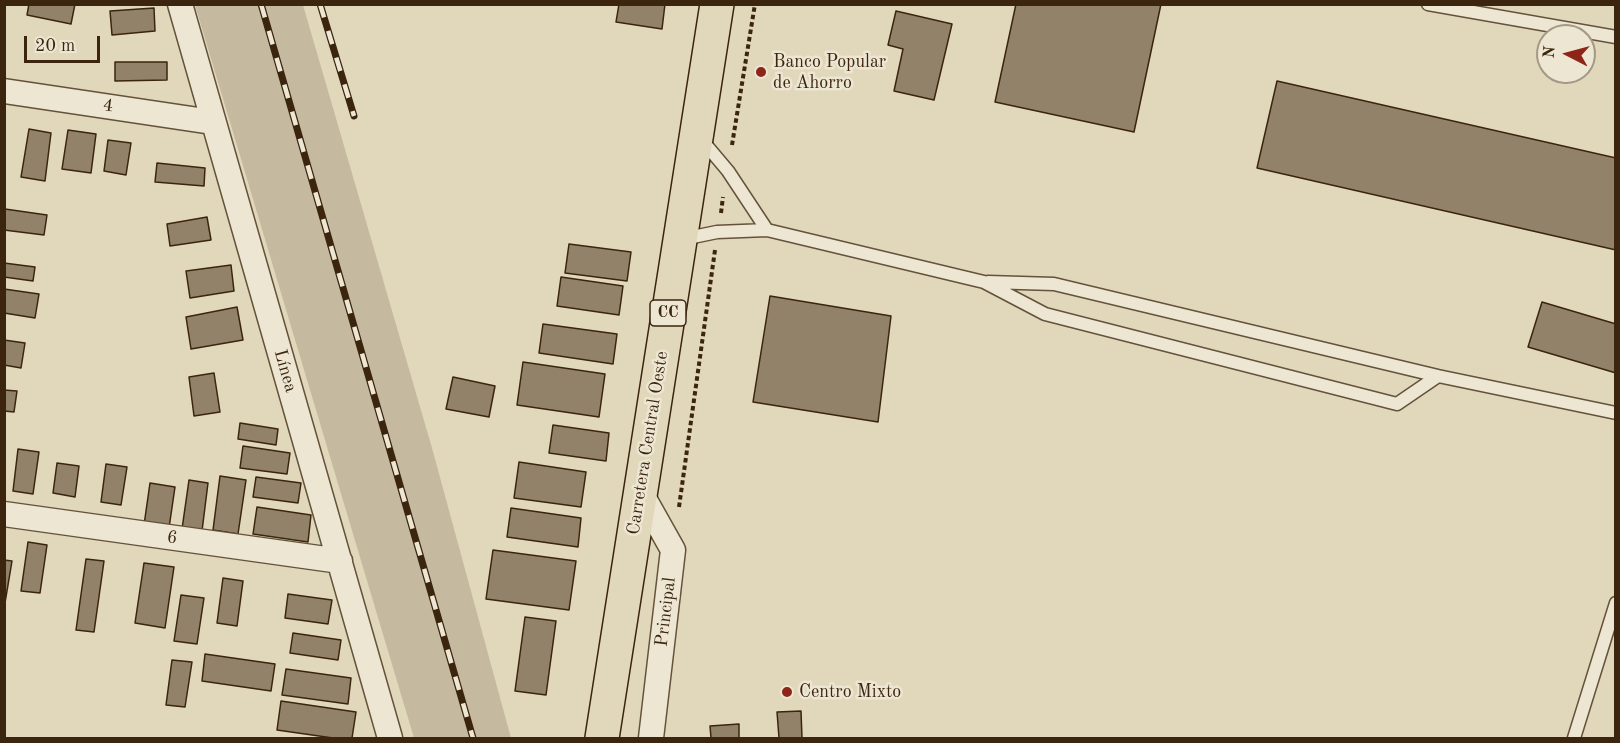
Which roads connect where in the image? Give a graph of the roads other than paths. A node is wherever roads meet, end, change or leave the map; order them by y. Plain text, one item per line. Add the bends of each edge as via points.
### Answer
1 (180, 4) edge
2 (717, 4) edge
3 (1428, 4) edge
4 (1616, 37) edge
5 (4, 91) edge
6 (212, 122) junction
7 (697, 134) junction
8 (767, 230) junction
9 (679, 240) junction
10 (984, 282) junction
11 (1438, 376) junction
12 (1616, 413) edge
13 (641, 493) junction
14 (4, 514) edge
15 (340, 561) junction
16 (1616, 603) edge
17 (390, 738) edge
18 (602, 738) edge
19 (651, 738) edge
20 (1574, 738) edge

1 - 6 street, Línea
2 - 7 main road, Carretera Central Oeste / CC
3 - 4 lane
5 - 6 street, 4
6 - 15 street, Línea
7 - 8 lane via 728,171
7 - 9 main road, Carretera Central Oeste / CC
8 - 9 lane via 717,232
8 - 10 lane
9 - 13 main road, Carretera Central Oeste / CC
10 - 11 lane via 1054,284
10 - 11 lane via 1045,314 1396,404
11 - 12 lane
13 - 18 main road, Carretera Central Oeste / CC
13 - 19 street, Principal via 673,549
14 - 15 street, 6
15 - 17 street, Línea
16 - 20 lane

